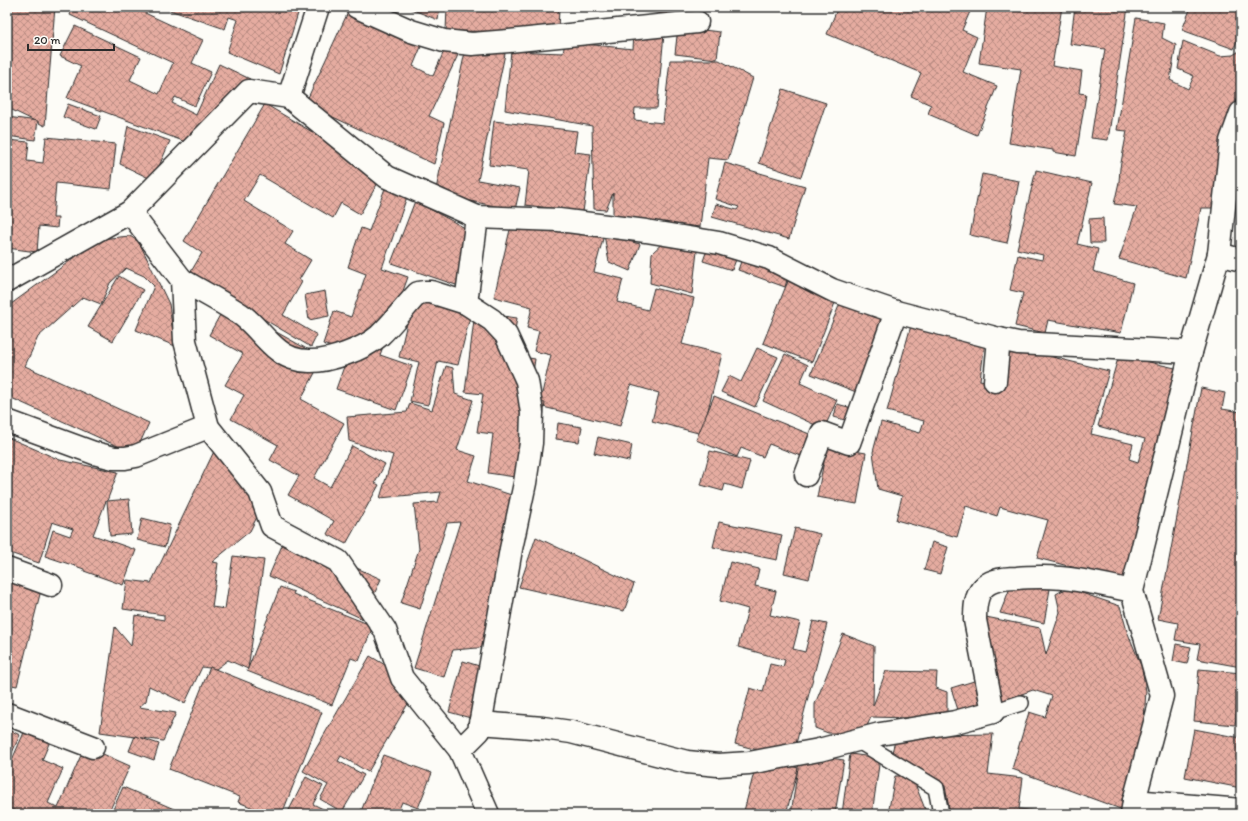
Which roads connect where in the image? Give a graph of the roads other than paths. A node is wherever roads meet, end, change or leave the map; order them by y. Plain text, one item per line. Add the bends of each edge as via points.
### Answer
1 (318, 7) edge
2 (357, 7) edge
3 (697, 22) dead end
4 (289, 97) junction
5 (1241, 113) edge
6 (130, 212) junction
7 (477, 217) junction
8 (1219, 254) junction
9 (1241, 260) edge
10 (10, 276) edge
11 (182, 280) junction
12 (466, 303) junction
13 (896, 312) junction
14 (999, 339) junction
15 (1191, 352) junction
16 (995, 381) dead end
17 (7, 421) edge
18 (208, 427) junction
19 (806, 475) dead end
20 (7, 569) edge
21 (51, 585) dead end
22 (1132, 591) junction
23 (1021, 703) dead end
24 (993, 712) junction
25 (7, 714) edge
26 (480, 723) junction
27 (857, 740) junction
28 (93, 747) dead end
29 (460, 750) junction
30 (1133, 807) edge
31 (1241, 810) edge
32 (488, 814) edge
33 (941, 814) edge

1 - 4 street
2 - 3 street via 411,31 444,41 472,44
4 - 6 street via 249,91
4 - 7 street via 387,177
5 - 8 street via 1231,141
6 - 10 street
6 - 11 street
7 - 12 street
7 - 13 street via 559,220 719,243 769,258 832,290
8 - 9 street
8 - 15 street
11 - 12 street via 242,316 287,356 309,362 364,347 379,336 418,293 431,292
11 - 18 street via 185,341
12 - 26 street via 492,320 506,335 527,381 532,413 525,483
13 - 14 street
13 - 19 street via 849,443 822,432
14 - 15 street via 1018,343
14 - 16 street
15 - 22 street
17 - 18 street via 114,458 136,456
18 - 29 street via 260,492 272,526 338,561 385,630 402,678
20 - 21 street
22 - 24 street via 1075,580 1043,577 1001,579 983,588 978,596 975,620
22 - 30 street via 1162,696
23 - 24 lane
24 - 27 street via 955,722
25 - 28 street
26 - 27 street via 571,732 687,762 718,765 750,763
26 - 29 street via 479,731
27 - 33 lane via 936,788
29 - 32 street
30 - 31 street

